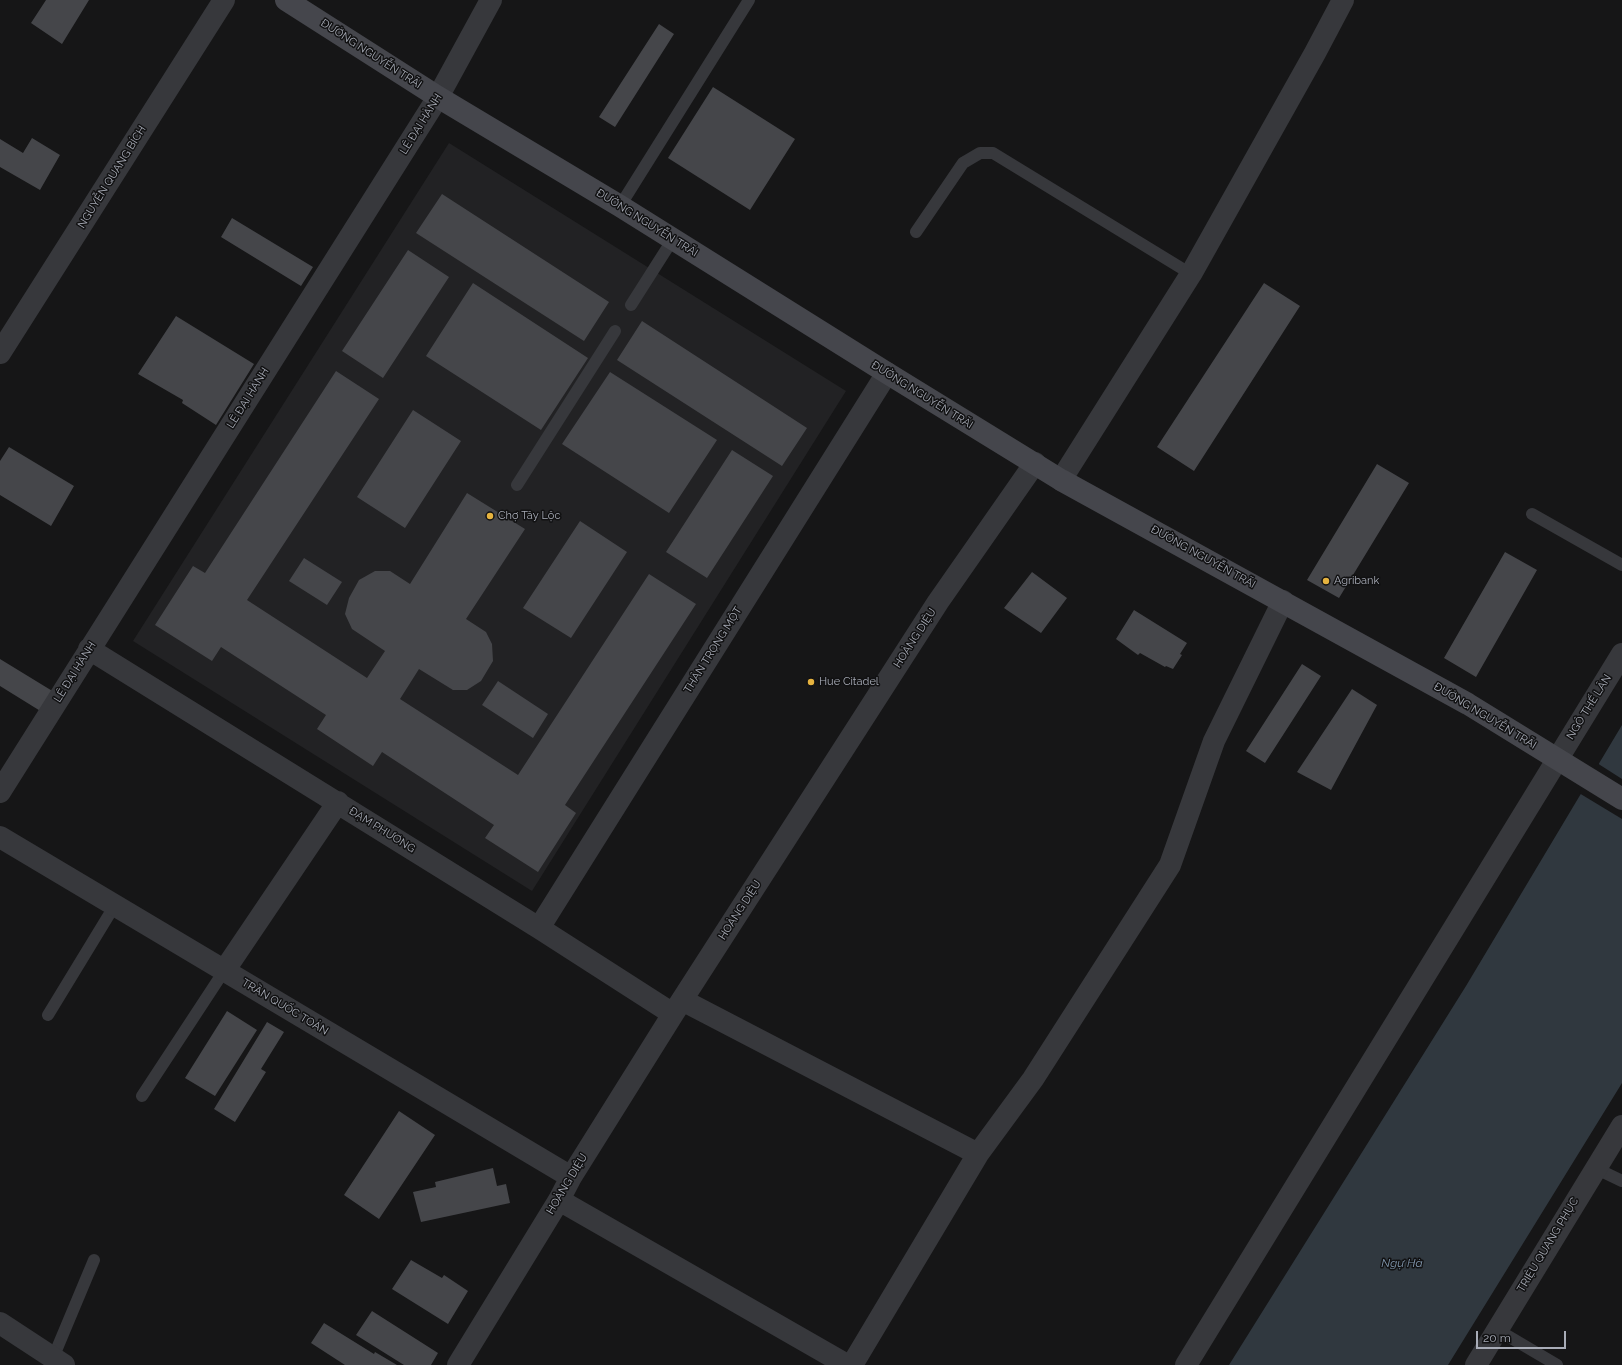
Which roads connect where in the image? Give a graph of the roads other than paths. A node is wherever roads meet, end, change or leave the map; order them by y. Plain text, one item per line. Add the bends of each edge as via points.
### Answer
1 (224, 0) edge
2 (286, 0) edge
3 (491, 0) edge
4 (749, 0) edge
5 (1343, 0) edge
6 (438, 98) junction
7 (620, 206) junction
8 (916, 232) dead end
9 (673, 239) junction
10 (1190, 274) junction
11 (631, 305) dead end
12 (615, 331) dead end
13 (0, 353) edge
14 (887, 373) junction
15 (1035, 464) junction
16 (1061, 480) junction
17 (517, 485) dead end
18 (1532, 514) dead end
19 (1622, 565) edge
20 (1283, 601) junction
21 (89, 649) junction
22 (1622, 654) edge
23 (1564, 763) junction
24 (0, 792) edge
25 (1622, 799) edge
26 (338, 802) junction
27 (0, 837) edge
28 (115, 905) junction
29 (539, 928) junction
30 (224, 971) junction
31 (678, 1007) junction
32 (48, 1015) dead end
33 (142, 1096) dead end
34 (1622, 1126) edge
35 (978, 1154) junction
36 (1595, 1168) junction
37 (571, 1177) junction
38 (1622, 1181) edge
39 (559, 1200) junction
40 (94, 1260) dead end
41 (0, 1323) edge
42 (1496, 1329) junction
43 (58, 1361) edge
44 (458, 1365) edge
45 (848, 1365) edge
46 (852, 1365) edge
47 (1186, 1365) edge
48 (1476, 1365) edge
49 (1557, 1365) edge

1 - 13 street, NGUYỄN QUANG BÍCH
2 - 6 main road, ĐƯỜNG NGUYỄN TRÃI
3 - 6 street, LÊ ĐẠI HÀNH
4 - 7 lane
5 - 10 street
6 - 7 main road, ĐƯỜNG NGUYỄN TRÃI
6 - 21 street, LÊ ĐẠI HÀNH
7 - 9 main road, ĐƯỜNG NGUYỄN TRÃI
8 - 10 lane via 963,163 980,153 993,153
9 - 11 lane
9 - 14 main road, ĐƯỜNG NGUYỄN TRÃI
10 - 16 street
12 - 17 lane
14 - 15 main road, ĐƯỜNG NGUYỄN TRÃI
14 - 29 street, THÂN TRỌNG MỘT
15 - 16 main road, ĐƯỜNG NGUYỄN TRÃI
15 - 31 street, HOÀNG DIỆU via 938,602
16 - 20 main road, ĐƯỜNG NGUYỄN TRÃI
18 - 19 lane
20 - 23 main road, ĐƯỜNG NGUYỄN TRÃI via 1468,704
20 - 35 street via 1214,741 1170,865 1033,1079
21 - 24 street, LÊ ĐẠI HÀNH
21 - 26 street, ĐẠM PHƯƠNG
22 - 23 street, NGÔ THẾ LÂN
23 - 25 main road, ĐƯỜNG NGUYỄN TRÃI
23 - 47 street, NGÔ THẾ LÂN
26 - 29 street, ĐẠM PHƯƠNG
26 - 30 street
27 - 28 street, TRẦN QUỐC TOẢN
28 - 30 street, TRẦN QUỐC TOẢN
28 - 32 lane
29 - 31 street, ĐẠM PHƯƠNG
30 - 33 lane
30 - 37 street, TRẦN QUỐC TOẢN
31 - 35 street, ĐẠM PHƯƠNG
31 - 37 street, HOÀNG DIỆU
34 - 36 street, TRIỆU QUANG PHỤC
35 - 46 street
36 - 38 lane
36 - 42 street, TRIỆU QUANG PHỤC
37 - 39 street, HOÀNG DIỆU
39 - 44 street, HOÀNG DIỆU
39 - 45 street
40 - 43 lane
41 - 43 street
42 - 48 street, TRIỆU QUANG PHỤC
42 - 49 lane

